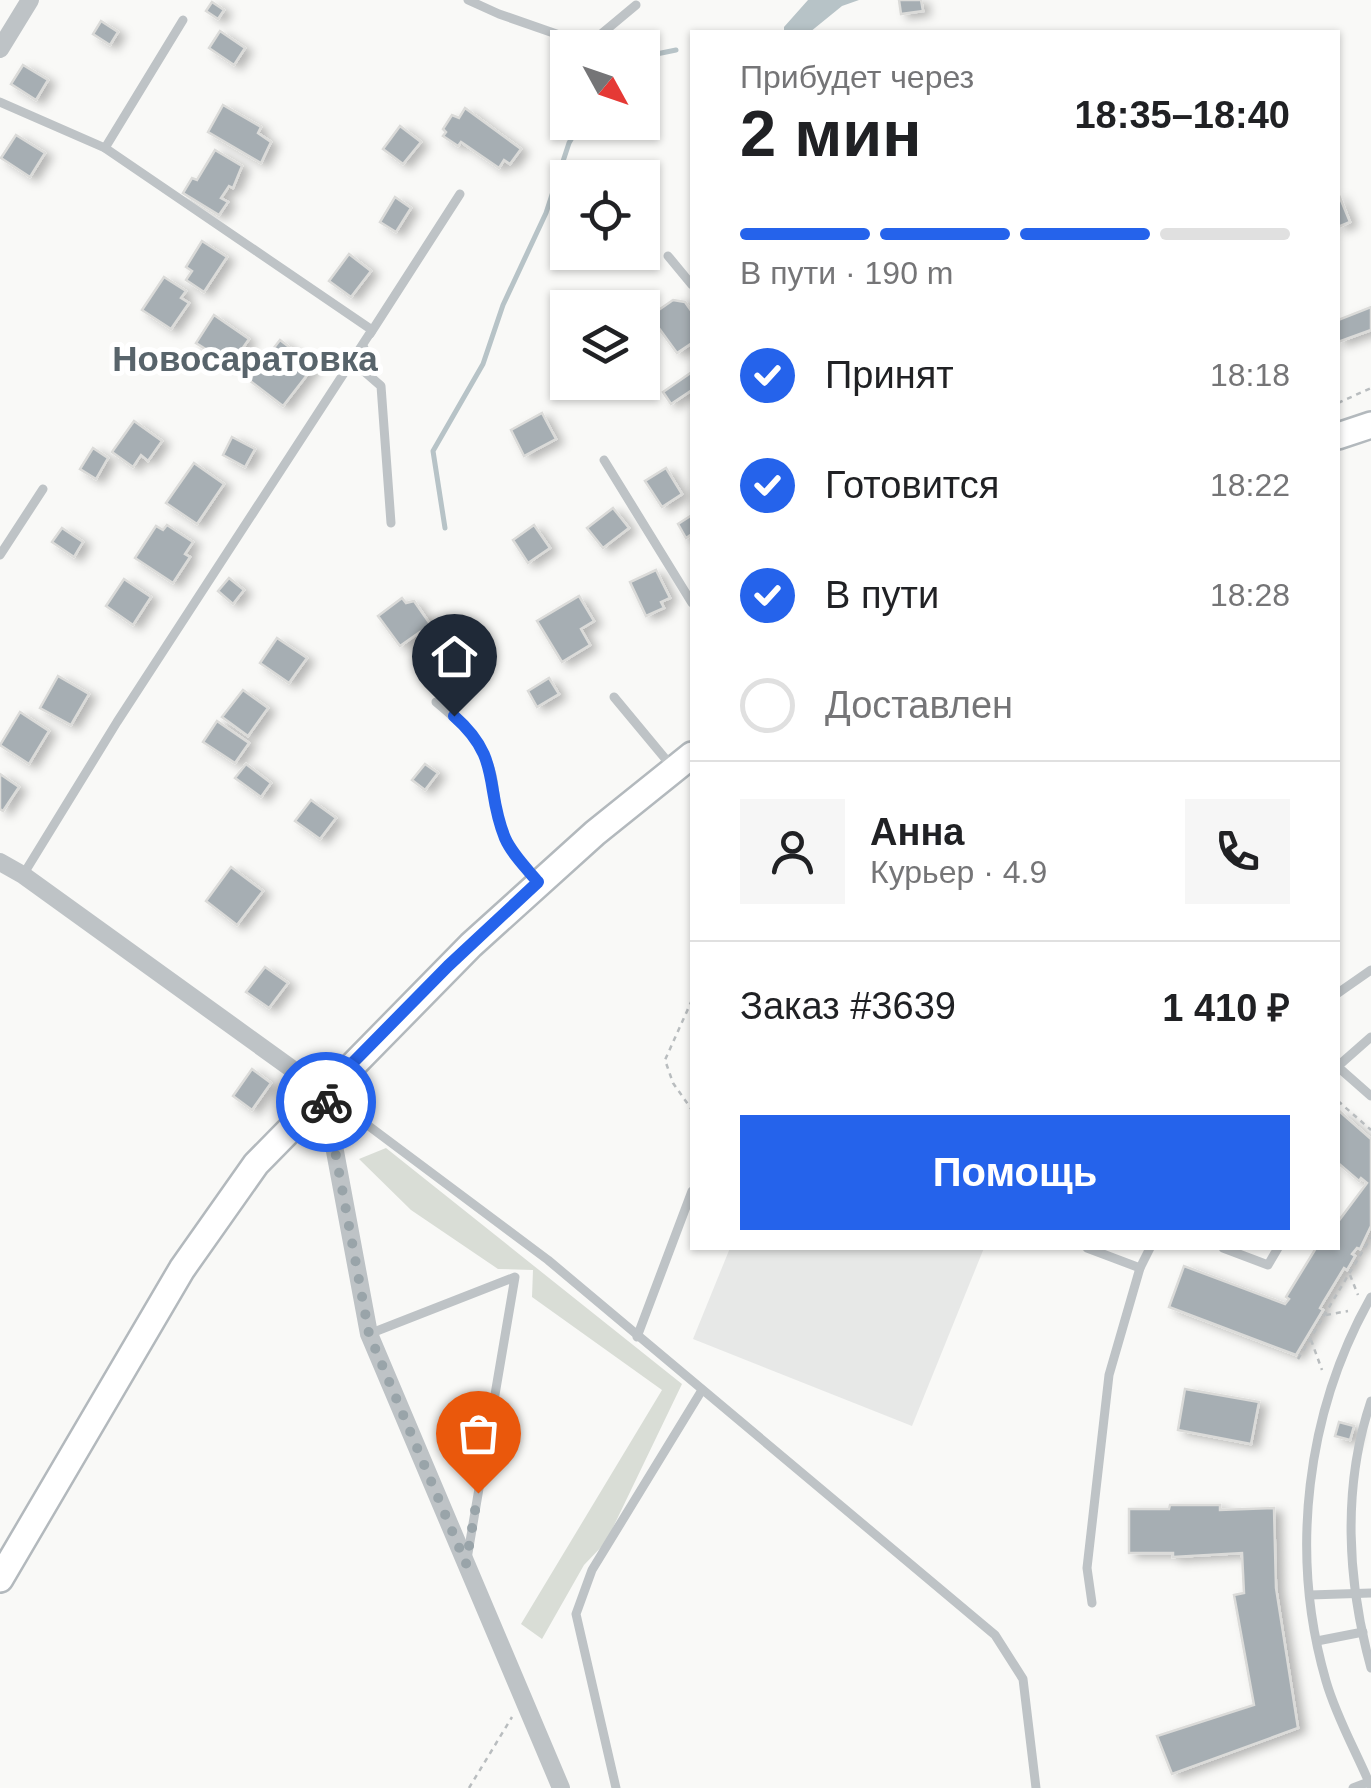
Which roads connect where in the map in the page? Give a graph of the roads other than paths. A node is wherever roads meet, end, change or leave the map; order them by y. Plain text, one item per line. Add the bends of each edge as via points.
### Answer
1 (30, 0) edge
2 (468, 0) edge
3 (636, 4) dead end
4 (183, 20) dead end
5 (0, 49) edge
6 (0, 102) edge
7 (105, 148) junction
8 (460, 194) dead end
9 (668, 256) dead end
10 (690, 282) edge
11 (372, 330) junction
12 (1371, 425) edge
13 (1340, 435) edge
14 (604, 460) dead end
15 (43, 489) dead end
16 (391, 524) dead end
17 (0, 555) edge
18 (690, 599) edge
19 (614, 697) dead end
20 (436, 702) dead end
21 (683, 762) edge
22 (0, 862) edge
23 (24, 875) junction
24 (538, 882) junction
25 (1371, 970) edge
26 (1340, 993) edge
27 (1371, 1037) edge
28 (1340, 1064) edge
29 (1340, 1068) edge
30 (324, 1092) junction
31 (1371, 1096) edge
32 (690, 1196) edge
33 (1091, 1250) edge
34 (1149, 1250) edge
35 (1227, 1250) edge
36 (1277, 1250) edge
37 (1140, 1268) junction
38 (1367, 1305) edge
39 (369, 1334) junction
40 (638, 1337) junction
41 (702, 1390) junction
42 (1371, 1401) edge
43 (466, 1564) junction
44 (0, 1579) edge
45 (1371, 1593) edge
46 (1357, 1594) junction
47 (1310, 1595) junction
48 (1092, 1603) dead end
49 (1363, 1632) junction
50 (1316, 1641) junction
51 (1371, 1668) edge
52 (1370, 1783) edge
53 (561, 1788) edge
54 (616, 1788) edge
55 (1036, 1788) edge
56 (1353, 1788) edge

1 - 5 street
2 - 3 lane via 588,45
4 - 7 lane
6 - 7 lane
7 - 11 lane
8 - 11 lane
9 - 10 lane
11 - 16 lane via 358,366 380,386
11 - 23 lane
12 - 13 main road
14 - 18 lane
15 - 17 lane
19 - 21 lane
20 - 24 lane via 482,751 507,843
21 - 24 main road
22 - 23 street
23 - 30 street
24 - 30 main road
25 - 26 lane
27 - 28 lane
29 - 31 lane
30 - 39 street
30 - 40 lane via 548,1260
30 - 44 main road via 256,1164 182,1269
32 - 40 lane
33 - 37 lane
34 - 37 lane
35 - 36 lane via 1268,1265
37 - 48 lane via 1109,1375 1088,1568
38 - 47 lane via 1331,1387 1318,1440 1306,1532
39 - 43 street
39 - 43 lane via 515,1277
40 - 41 lane
41 - 54 lane via 592,1570 576,1614
41 - 55 lane via 995,1635 1023,1679
42 - 46 lane via 1352,1498
43 - 53 street
45 - 46 lane
46 - 47 lane
46 - 49 lane
47 - 50 lane
49 - 50 lane
49 - 51 lane
50 - 52 lane via 1337,1714
52 - 56 lane

